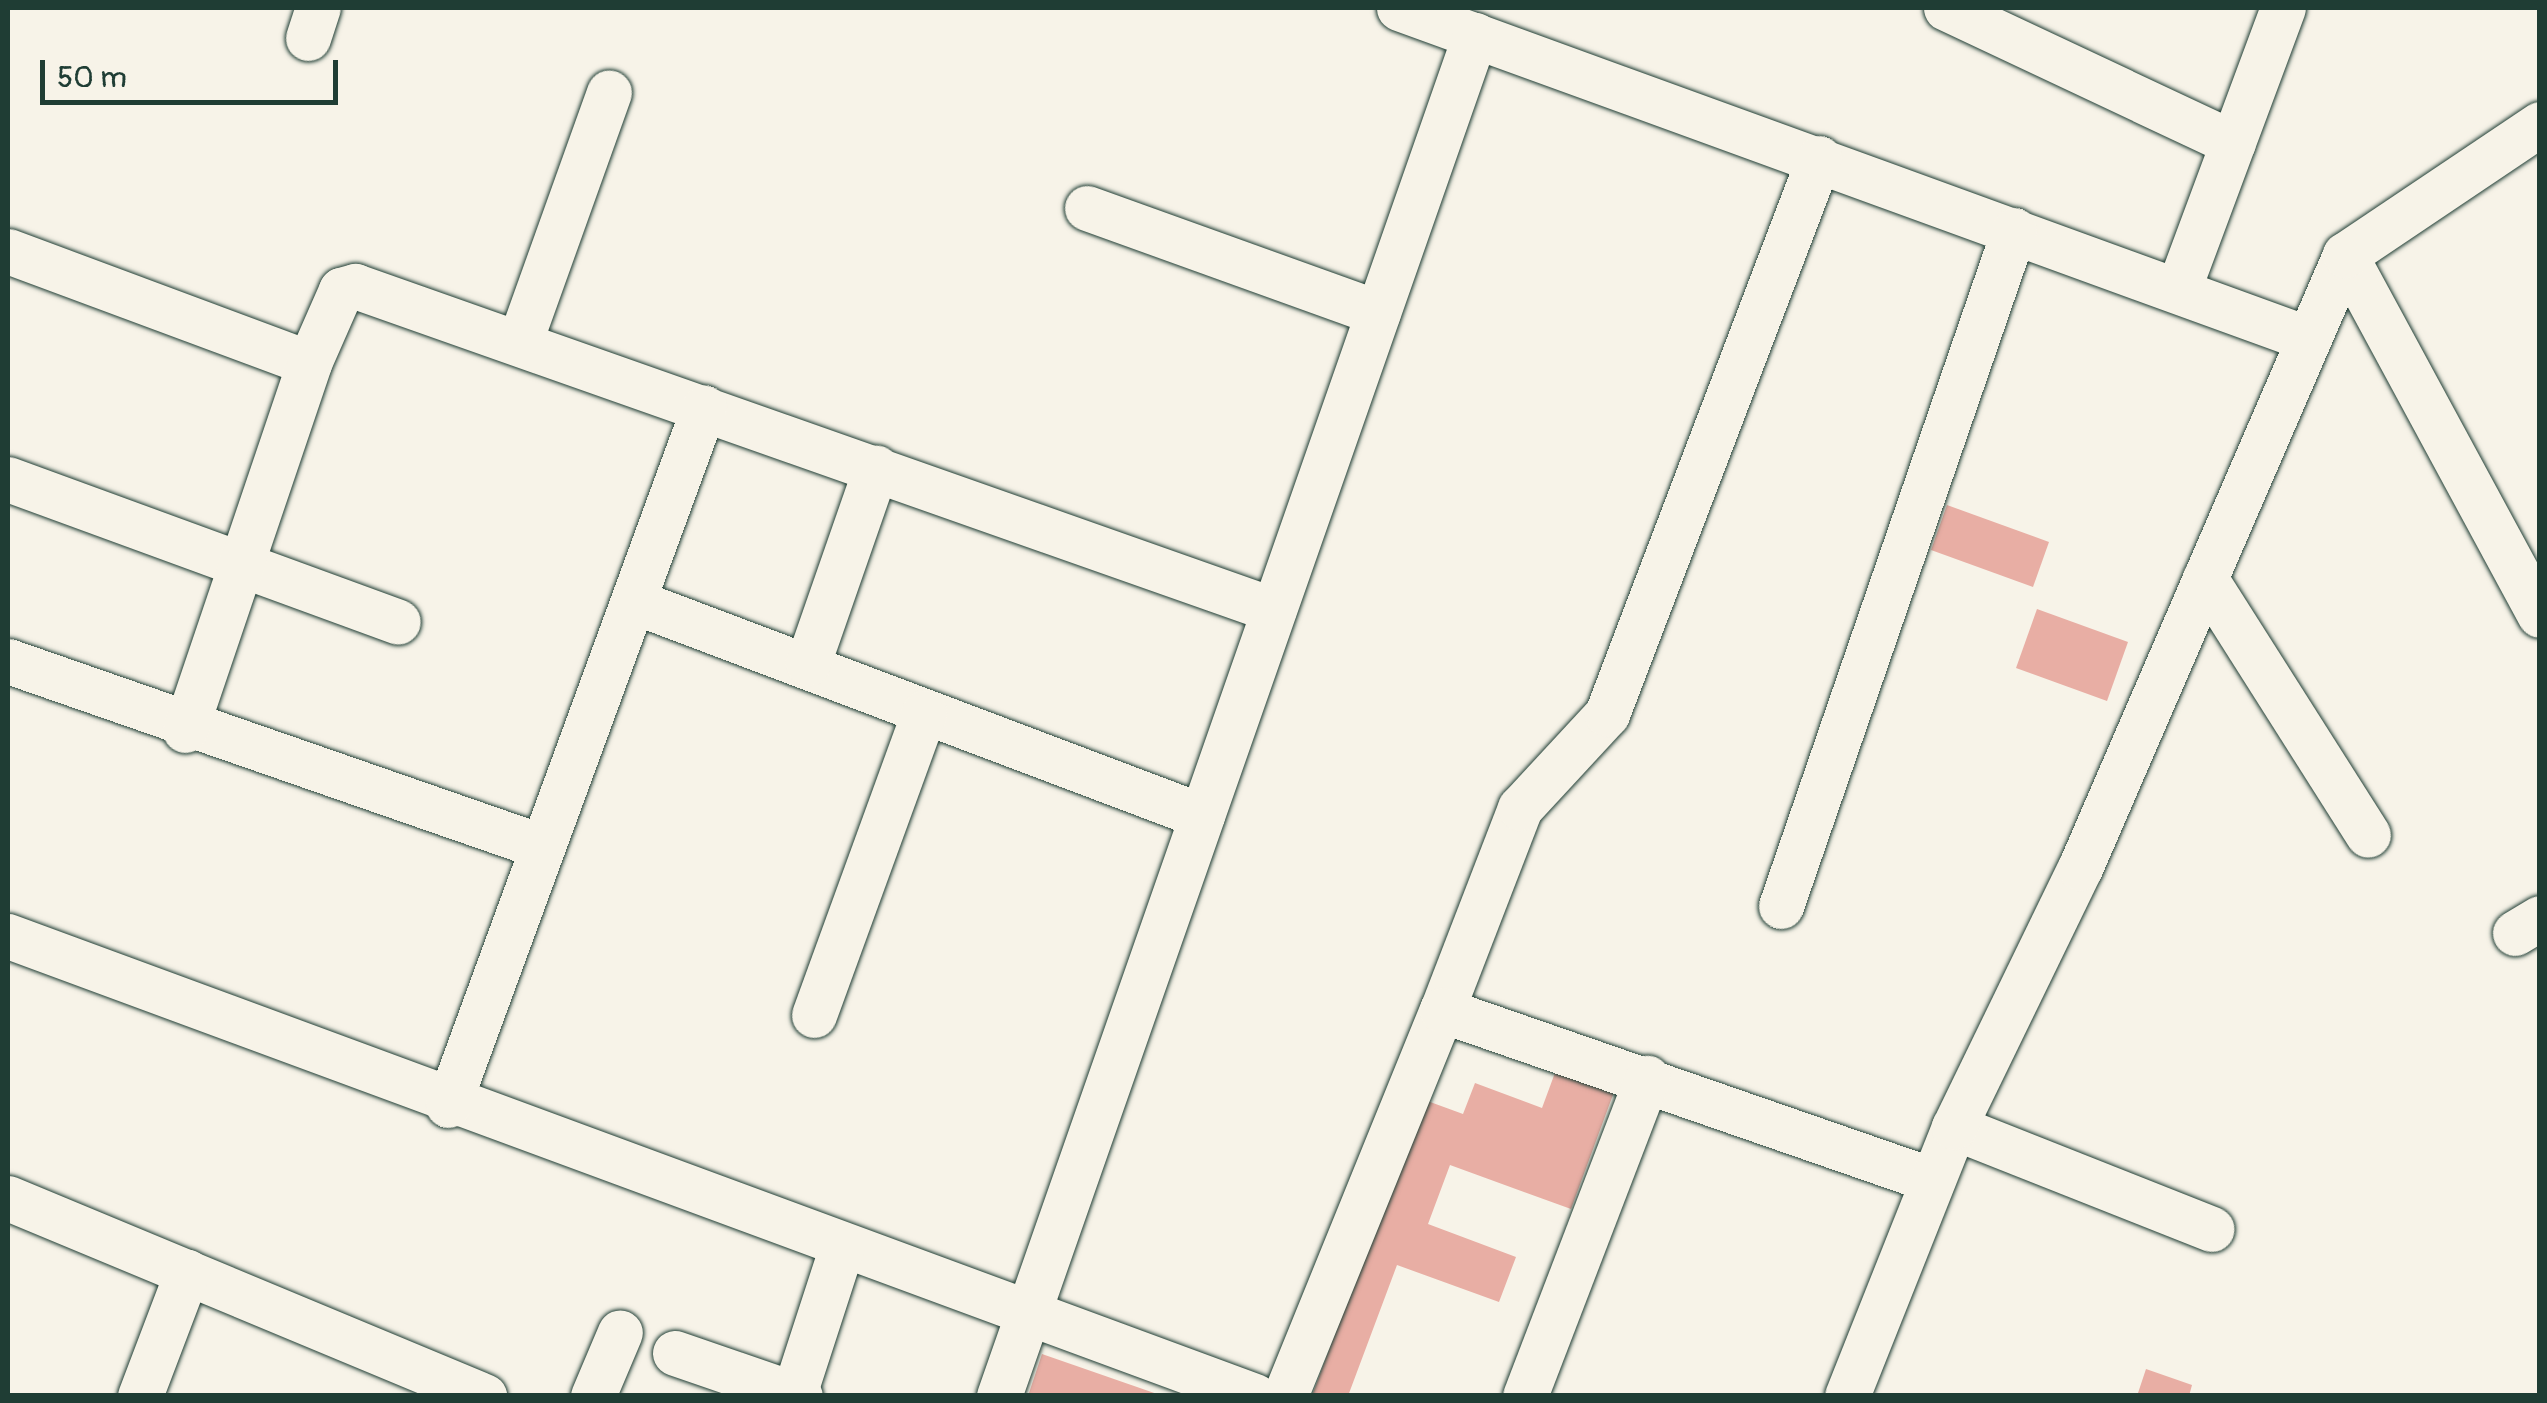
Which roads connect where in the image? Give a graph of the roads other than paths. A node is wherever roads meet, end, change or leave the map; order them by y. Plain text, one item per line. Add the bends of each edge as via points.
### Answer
1 (1399, 8) edge
2 (1946, 8) edge
3 (2283, 8) edge
4 (1475, 35) junction
5 (609, 92) dead end
6 (2540, 124) edge
7 (2232, 144) junction
8 (1819, 158) junction
9 (1086, 208) dead end
10 (2014, 230) junction
11 (8, 252) edge
12 (2344, 255) junction
13 (2178, 290) junction
14 (1378, 313) junction
15 (2308, 339) junction
16 (520, 341) junction
17 (309, 363) junction
18 (704, 407) junction
19 (876, 468) junction
20 (8, 479) edge
21 (238, 569) junction
22 (2205, 578) junction
23 (634, 601) junction
24 (1274, 610) junction
25 (2540, 615) edge
26 (398, 622) dead end
27 (8, 661) edge
28 (808, 663) junction
29 (924, 712) junction
30 (185, 730) junction
31 (1202, 816) junction
32 (2368, 834) dead end
33 (543, 846) junction
34 (1781, 906) dead end
35 (8, 936) edge
36 (1442, 1010) junction
37 (814, 1014) dead end
38 (1647, 1078) junction
39 (448, 1105) junction
40 (1954, 1127) junction
41 (1932, 1180) junction
42 (8, 1198) edge
43 (2212, 1229) dead end
44 (842, 1246) junction
45 (187, 1272) junction
46 (1029, 1309) junction
47 (620, 1332) dead end
48 (676, 1354) dead end
49 (389, 1379) edge
50 (797, 1394) edge
51 (140, 1396) edge
52 (484, 1396) edge
53 (593, 1396) edge
54 (999, 1396) edge
55 (1255, 1396) edge
56 (1285, 1396) edge
57 (1525, 1396) edge
58 (1847, 1396) edge

1 - 4 street
2 - 7 street
3 - 7 street
4 - 8 street
4 - 14 street
5 - 16 street
6 - 12 street
7 - 13 street
8 - 10 street
8 - 36 street via 1607,714 1520,808
9 - 14 street
10 - 13 street
10 - 34 street
11 - 17 street
12 - 15 street
12 - 25 street
13 - 15 street
14 - 24 street
15 - 22 street
16 - 17 street via 355,286 341,290
16 - 18 street
17 - 21 street
18 - 19 street
18 - 23 street
19 - 24 street
19 - 28 street
20 - 21 street
21 - 26 street
21 - 30 street
22 - 32 street
22 - 40 street
23 - 28 street
23 - 33 street
24 - 31 street
27 - 30 street
28 - 29 street
29 - 31 street
29 - 37 street
30 - 33 street
31 - 46 street
33 - 39 street
35 - 39 street
36 - 38 street
36 - 56 street
38 - 41 street
38 - 57 street
39 - 44 street
40 - 41 street
40 - 43 street
41 - 58 street
42 - 45 street
44 - 46 street
44 - 50 street
45 - 49 street
45 - 51 street
46 - 54 street
46 - 55 street
47 - 53 street
48 - 50 street
49 - 52 street

